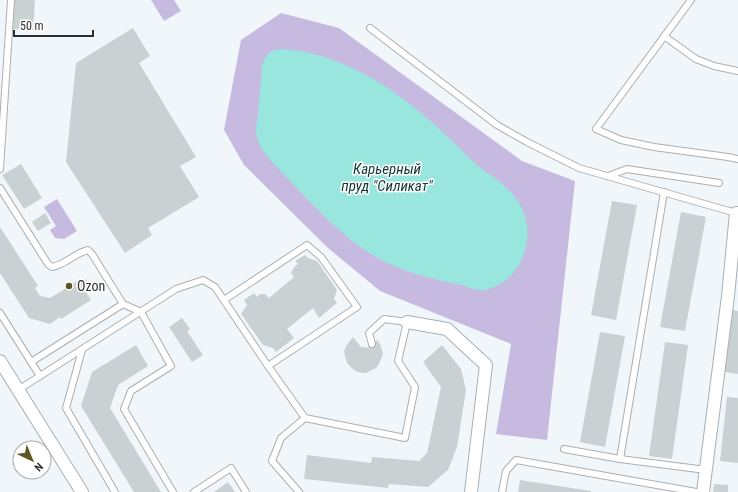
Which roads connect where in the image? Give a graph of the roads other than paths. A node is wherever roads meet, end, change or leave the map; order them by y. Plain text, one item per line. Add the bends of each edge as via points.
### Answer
1 (11, 0) edge
2 (691, 0) edge
3 (370, 28) dead end
4 (664, 36) junction
5 (738, 72) edge
6 (738, 159) edge
7 (0, 169) edge
8 (608, 176) junction
9 (719, 183) dead end
10 (0, 188) edge
11 (664, 192) junction
12 (737, 213) edge
13 (224, 300) junction
14 (123, 304) junction
15 (141, 312) junction
16 (0, 313) edge
17 (407, 322) junction
18 (372, 344) dead end
19 (82, 350) junction
20 (0, 361) edge
21 (31, 362) junction
22 (268, 366) junction
23 (40, 376) junction
24 (18, 390) junction
25 (305, 418) junction
26 (564, 449) dead end
27 (620, 459) junction
28 (706, 470) junction
29 (82, 492) edge
30 (115, 492) edge
31 (173, 492) edge
32 (194, 492) edge
33 (246, 492) edge
34 (299, 492) edge
35 (471, 492) edge
36 (502, 492) edge
37 (696, 492) edge
38 (703, 492) edge

1 - 7 lane
2 - 4 lane
3 - 8 lane via 497,125 579,168
4 - 5 lane via 696,59
4 - 6 lane via 596,129 621,140 654,147
8 - 9 lane via 627,169
8 - 11 lane
10 - 14 lane via 48,264 52,267 58,266 88,250
11 - 12 lane
11 - 27 lane
12 - 28 street
13 - 15 lane via 215,288 202,280 176,289
13 - 22 lane
13 - 22 lane via 307,245 321,257 357,308
14 - 15 lane
14 - 21 lane
15 - 19 lane
15 - 31 lane via 171,366 131,391 124,409
16 - 21 lane
17 - 18 lane via 384,320 369,333
17 - 25 lane via 398,361 415,387 405,438
17 - 35 street via 447,328 486,365
19 - 23 lane
19 - 30 lane via 66,408
20 - 24 street
21 - 23 lane
22 - 25 lane
23 - 24 lane
24 - 29 street
25 - 34 lane via 281,438 272,461
26 - 27 lane
27 - 28 lane
28 - 38 street
32 - 33 lane via 232,468
36 - 37 lane via 506,471 516,460

